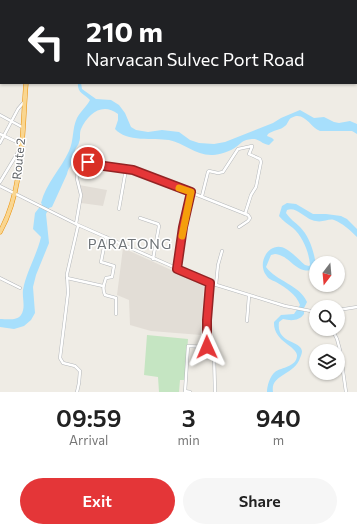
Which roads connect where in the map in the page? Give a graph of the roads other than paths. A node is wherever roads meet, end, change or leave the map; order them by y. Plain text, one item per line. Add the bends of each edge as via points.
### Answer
1 (26, 84) edge
2 (24, 102) junction
3 (0, 115) edge
4 (12, 121) junction
5 (22, 128) junction
6 (0, 134) edge
7 (4, 136) junction
8 (0, 142) edge
9 (20, 147) junction
10 (86, 149) dead end
11 (80, 159) junction
12 (126, 169) junction
13 (0, 182) edge
14 (0, 186) edge
15 (191, 192) junction
16 (15, 194) junction
17 (202, 196) junction
18 (118, 209) dead end
19 (245, 214) junction
20 (140, 218) dead end
21 (77, 225) junction
22 (239, 227) dead end
23 (0, 232) edge
24 (106, 237) junction
25 (222, 250) dead end
26 (153, 259) junction
27 (177, 269) junction
28 (0, 278) edge
29 (67, 278) junction
30 (210, 283) junction
31 (216, 285) junction
32 (103, 286) junction
33 (20, 288) dead end
34 (249, 296) junction
35 (357, 307) edge
36 (345, 309) edge
37 (309, 311) edge
38 (116, 314) dead end
39 (247, 321) dead end
40 (336, 336) edge
41 (207, 347) junction
42 (77, 392) edge
43 (185, 392) edge
44 (190, 392) edge
45 (215, 392) edge
46 (346, 392) edge

1 - 2 highway, Route 2
2 - 4 street
2 - 5 highway, Route 2
3 - 4 street
4 - 5 street
4 - 7 street
5 - 9 highway, Route 2
6 - 7 street
7 - 8 street
7 - 9 street
9 - 13 street
9 - 16 highway, Route 2
10 - 11 street
11 - 12 street
11 - 21 street via 77,179 81,200
12 - 15 street
12 - 18 street
14 - 16 street
15 - 17 street
15 - 27 street
16 - 21 street
16 - 23 highway, Route 2
17 - 19 street
17 - 19 street via 209,171 223,172 238,149 252,146 249,154 261,162 256,187
19 - 22 street via 250,218
20 - 26 street via 159,226
21 - 24 street
21 - 29 street
24 - 26 street
24 - 32 street via 101,262 114,266 112,277 106,278
25 - 31 street
26 - 27 street
27 - 30 street
28 - 33 street
29 - 32 street
29 - 42 street via 68,293 60,358 62,363 75,366 80,371
30 - 31 street
30 - 41 street
31 - 34 street
32 - 38 street via 105,295 116,298
34 - 37 street
34 - 39 street
35 - 36 street
40 - 46 street
41 - 43 street via 188,346
41 - 45 street via 214,353
43 - 44 street

